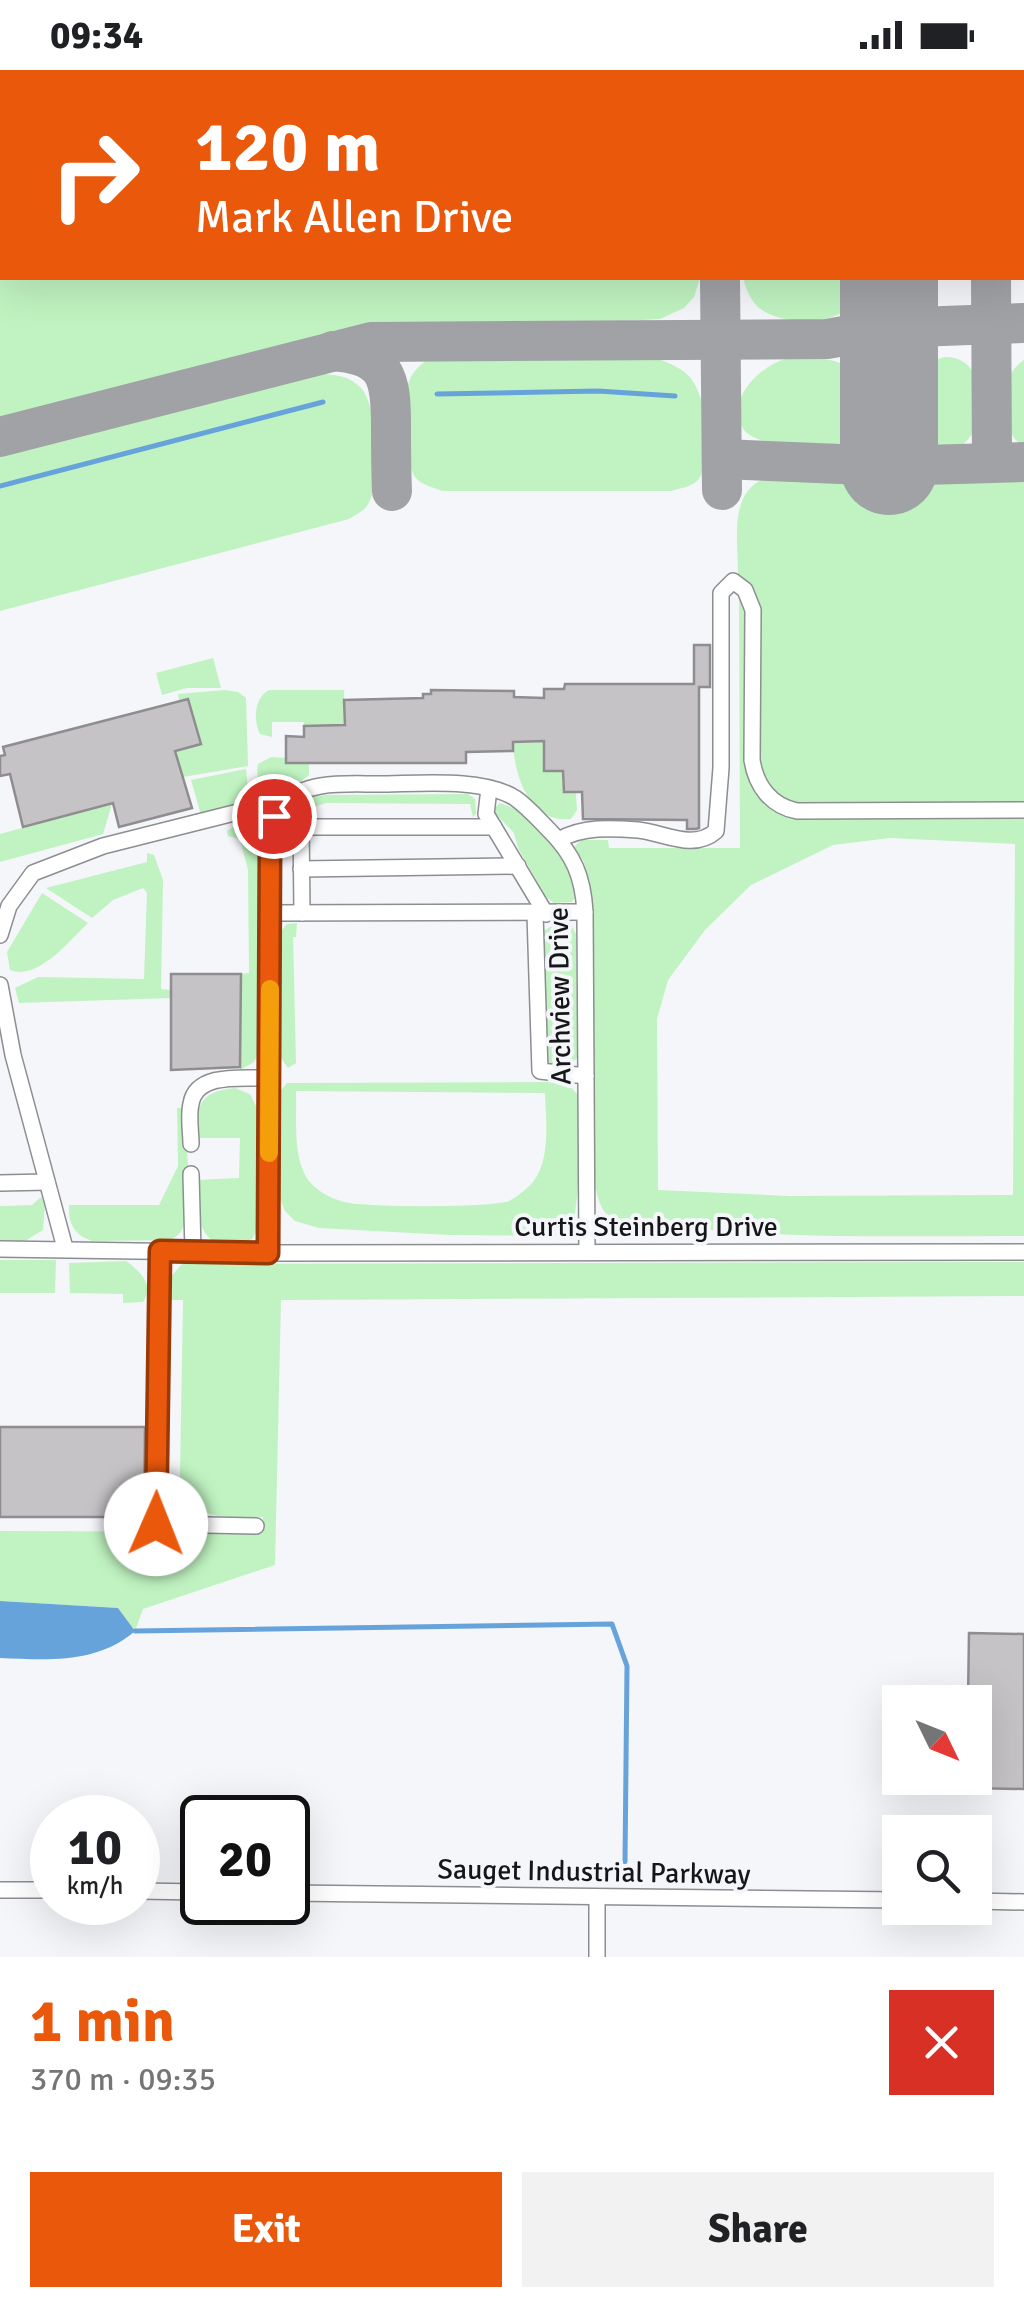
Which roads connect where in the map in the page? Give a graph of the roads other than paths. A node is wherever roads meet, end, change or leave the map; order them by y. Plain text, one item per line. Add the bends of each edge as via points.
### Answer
1 (489, 788) junction
2 (280, 805) junction
3 (1024, 810) edge
4 (300, 821) junction
5 (494, 827) junction
6 (559, 840) junction
7 (518, 866) junction
8 (302, 869) junction
9 (585, 912) junction
10 (270, 913) junction
11 (302, 913) junction
12 (540, 914) junction
13 (0, 935) edge
14 (0, 985) edge
15 (586, 1076) junction
16 (270, 1078) junction
17 (191, 1144) dead end
18 (191, 1174) dead end
19 (47, 1182) junction
20 (0, 1183) edge
21 (65, 1248) junction
22 (0, 1249) edge
23 (160, 1251) junction
24 (192, 1252) junction
25 (587, 1252) junction
26 (1024, 1252) edge
27 (268, 1253) junction
28 (256, 1526) dead end
29 (0, 1890) edge
30 (30, 1890) edge
31 (310, 1893) edge
32 (597, 1897) junction
33 (882, 1900) edge
34 (992, 1901) edge
35 (1024, 1902) edge
36 (597, 1957) edge

1 - 2 street, Archview Drive via 335,784
1 - 5 street via 486,814
1 - 6 street, Archview Drive via 512,796
2 - 4 street
2 - 10 street via 270,840
2 - 13 street, Archview Drive via 104,846 33,872
3 - 6 street via 797,811 772,800 752,760 753,610 733,581 721,593 716,831 700,840 675,840 639,830 586,830
4 - 5 street via 311,827
4 - 8 street
5 - 7 street
6 - 9 street, Archview Drive via 578,869
7 - 8 street
7 - 12 street
8 - 11 street
9 - 12 street
9 - 15 street, Archview Drive
10 - 11 street
10 - 16 street
11 - 12 street
12 - 15 street via 540,1071
14 - 19 street
15 - 25 street, Archview Drive
16 - 17 street via 222,1080 194,1092
16 - 27 street
18 - 24 street
19 - 20 street
19 - 21 street
21 - 22 street, Curtis Steinberg Drive
21 - 23 street, Curtis Steinberg Drive
23 - 24 street, Curtis Steinberg Drive
23 - 28 street via 156,1524
24 - 27 street, Curtis Steinberg Drive
25 - 26 street, Curtis Steinberg Drive
25 - 27 street, Curtis Steinberg Drive
29 - 30 street
31 - 32 street, Sauget Industrial Parkway
32 - 33 street, Sauget Industrial Parkway
32 - 36 street
34 - 35 street

